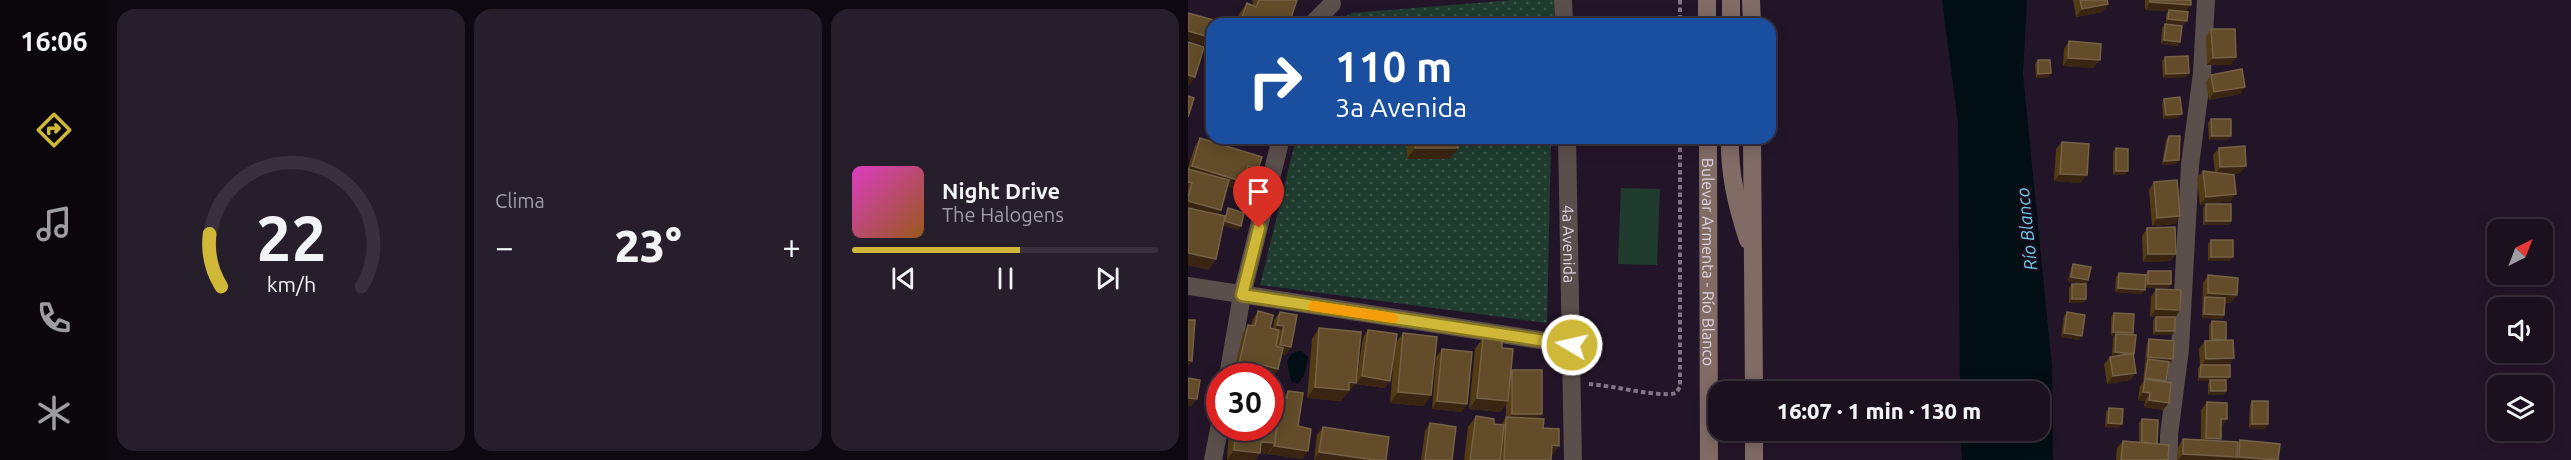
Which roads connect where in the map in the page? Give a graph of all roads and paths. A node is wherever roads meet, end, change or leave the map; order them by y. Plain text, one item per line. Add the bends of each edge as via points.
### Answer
1 (1563, 0) edge
2 (1680, 0) edge
3 (1707, 0) edge
4 (1731, 0) edge
5 (1751, 0) edge
6 (2206, 0) edge
7 (1335, 1) edge
8 (1318, 18) edge
9 (1564, 18) edge
10 (1680, 18) edge
11 (1707, 18) edge
12 (1731, 18) edge
13 (1752, 18) edge
14 (1280, 144) edge
15 (1567, 144) edge
16 (1680, 144) edge
17 (1708, 144) edge
18 (1730, 144) edge
19 (1752, 144) edge
20 (1753, 256) junction
21 (1188, 286) edge
22 (1242, 295) junction
23 (1572, 345) junction
24 (1230, 363) edge
25 (1754, 381) edge
26 (1571, 383) junction
27 (1217, 441) edge
28 (1754, 441) edge
29 (1213, 460) edge
30 (1573, 460) edge
31 (1709, 460) edge
32 (1754, 460) edge
33 (2169, 460) edge

1 - 9 street
2 - 10 path
3 - 11 main road
4 - 12 main road
5 - 13 main road
6 - 33 street
7 - 8 street
14 - 22 street
15 - 23 street, 4a Avenida
16 - 26 path via 1680,387 1676,393 1664,395 1619,386
17 - 31 main road, Bulevar Armenta - Río Blanco
18 - 20 main road via 1737,208
19 - 20 main road
20 - 25 main road
21 - 22 street
22 - 23 street
22 - 24 street
23 - 26 street, 4a Avenida
26 - 30 street, 4a Avenida
27 - 29 street
28 - 32 main road

